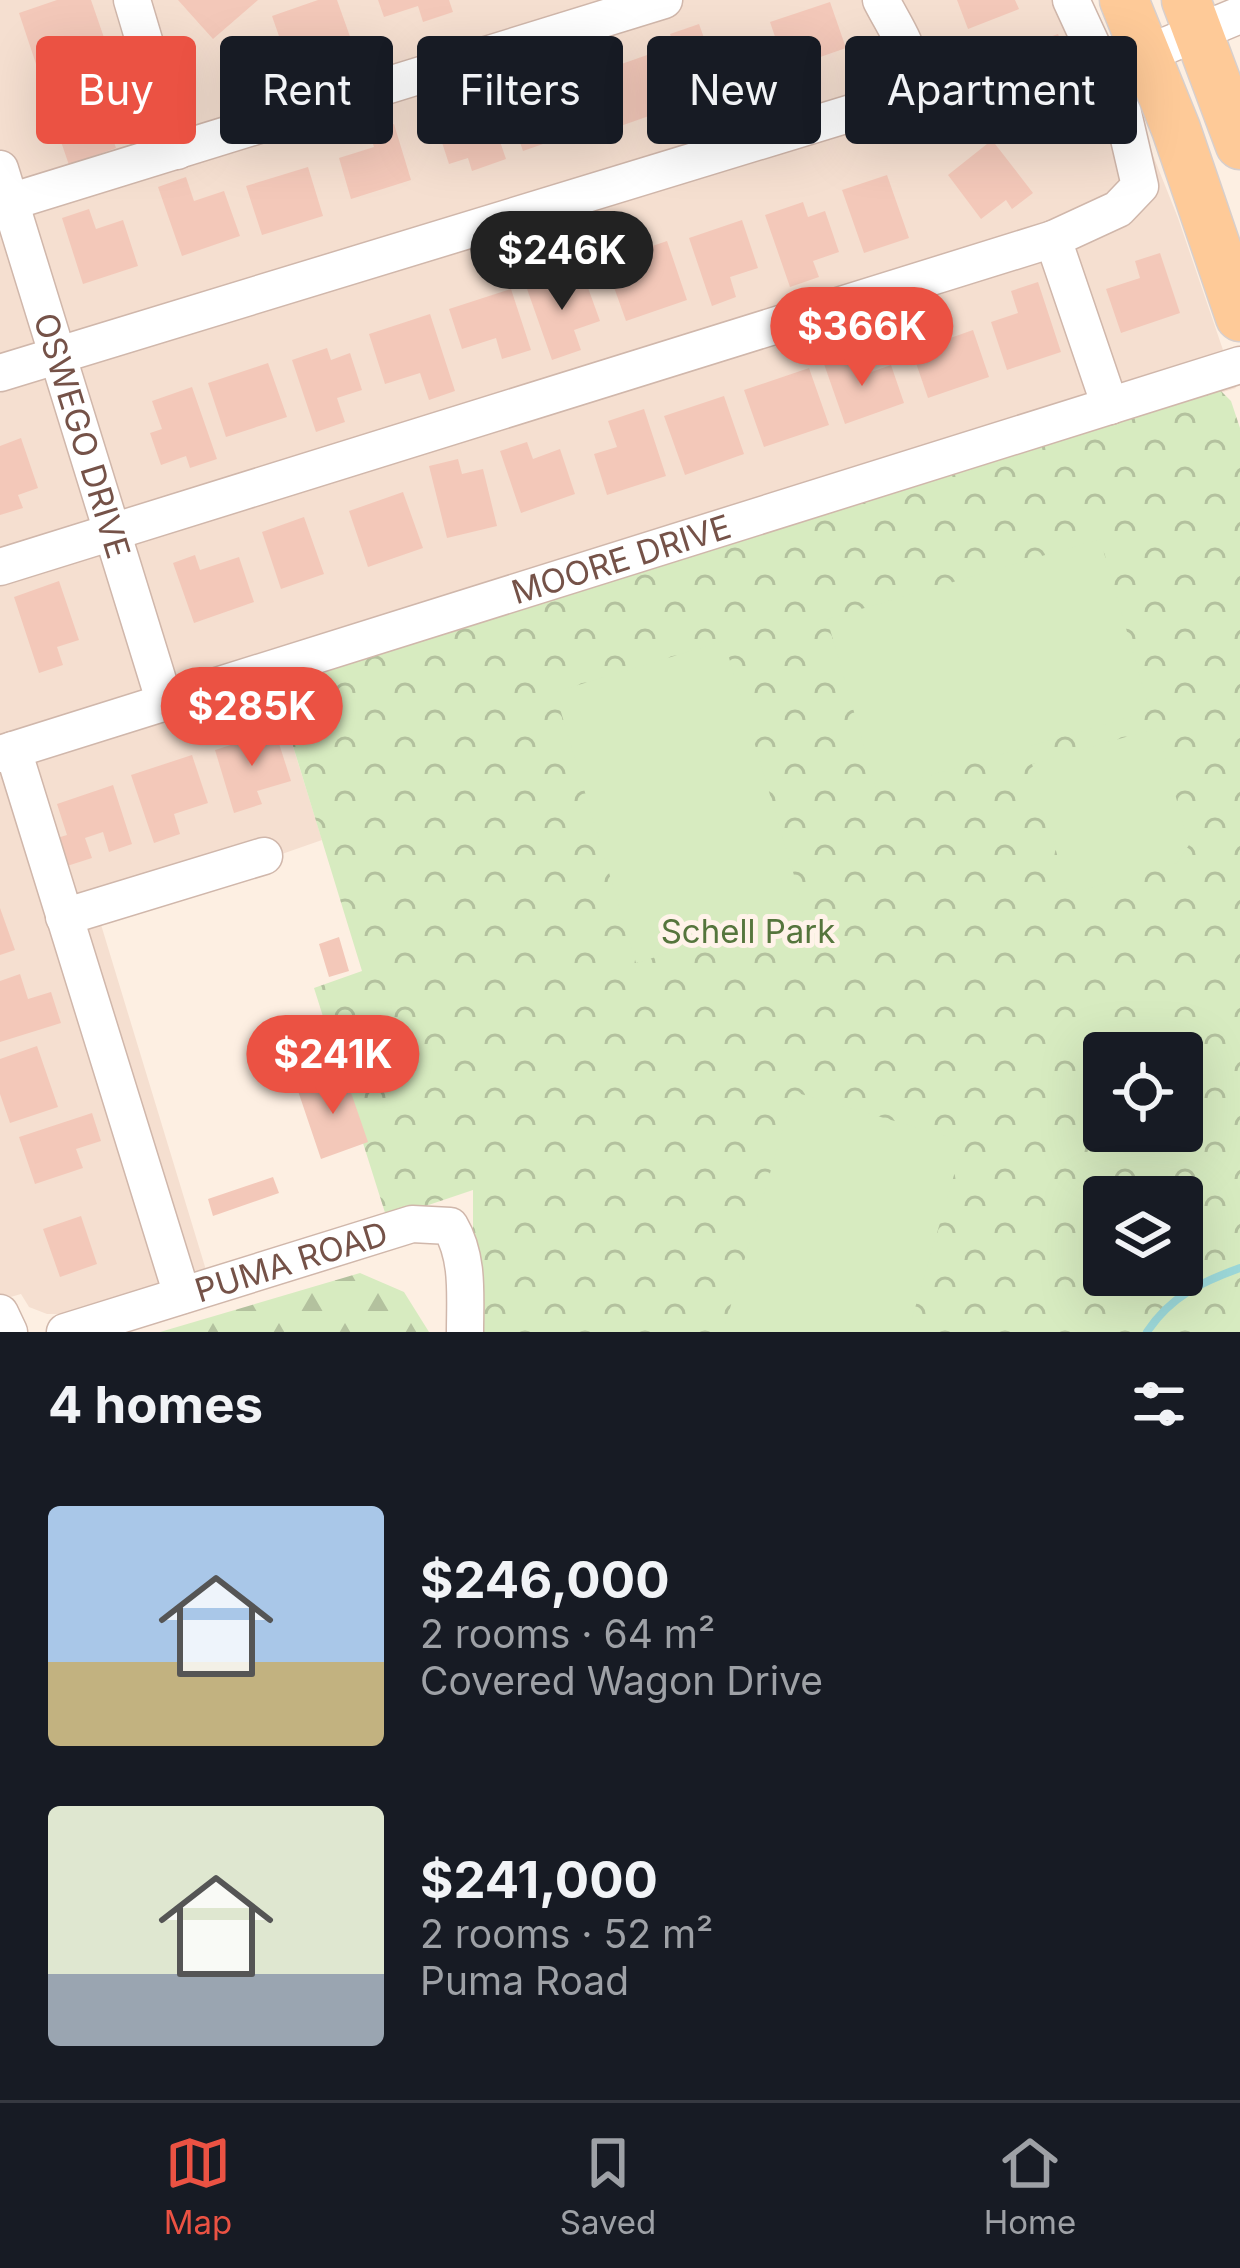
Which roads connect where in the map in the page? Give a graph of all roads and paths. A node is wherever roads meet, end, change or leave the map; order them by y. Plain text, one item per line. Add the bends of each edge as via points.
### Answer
1 (132, 0) edge
2 (664, 0) edge
3 (881, 0) edge
4 (1071, 0) edge
5 (1124, 0) edge
6 (1208, 16) edge
7 (1146, 54) junction
8 (1240, 145) edge
9 (177, 151) junction
10 (3, 192) edge
11 (1053, 239) junction
12 (1240, 317) edge
13 (57, 355) junction
14 (1240, 365) edge
15 (0, 373) edge
16 (1110, 406) junction
17 (113, 532) junction
18 (0, 567) edge
19 (164, 700) junction
20 (7, 752) edge
21 (264, 856) dead end
22 (64, 917) junction
23 (182, 1295) junction
24 (0, 1313) edge
25 (9, 1332) edge
26 (65, 1332) edge
27 (465, 1332) edge

1 - 9 street
2 - 9 street
3 - 13 street via 911,71 881,104
4 - 11 street via 1123,113 1140,186 1118,209
5 - 7 main road
6 - 7 street
6 - 8 main road
7 - 12 main road
9 - 10 street
10 - 13 street, OSWEGO DRIVE
11 - 16 street
11 - 17 street
13 - 15 street
13 - 17 street, OSWEGO DRIVE
14 - 16 street, MOORE DRIVE
16 - 19 street, MOORE DRIVE
17 - 18 street
17 - 19 street, OSWEGO DRIVE
19 - 20 street, MOORE DRIVE
20 - 22 street
21 - 22 street
22 - 23 street
23 - 26 street, PUMA ROAD
23 - 27 street, PUMA ROAD via 412,1223 450,1226 465,1268
24 - 25 street

